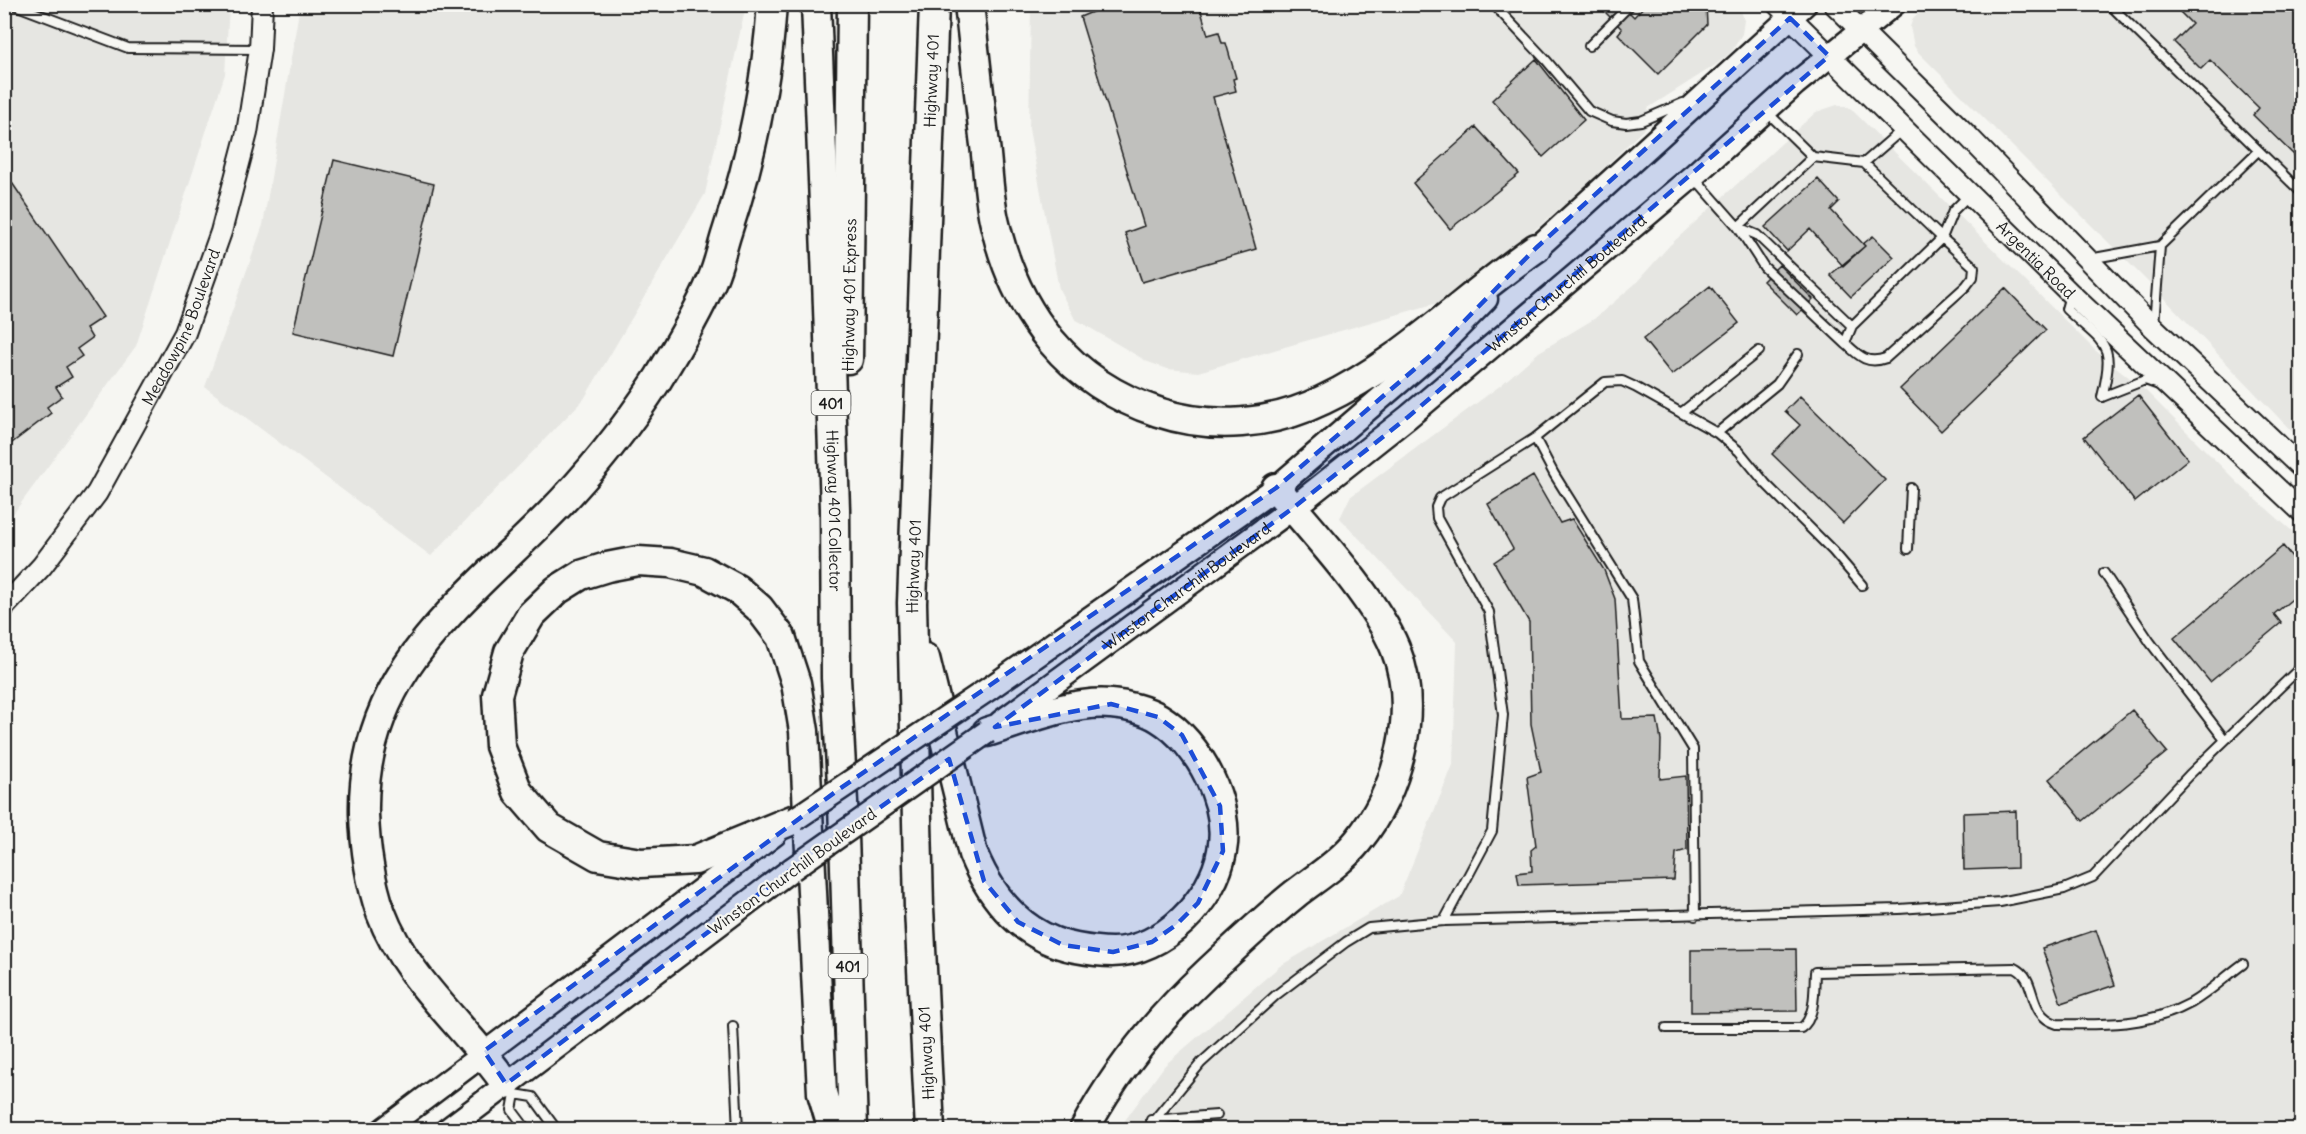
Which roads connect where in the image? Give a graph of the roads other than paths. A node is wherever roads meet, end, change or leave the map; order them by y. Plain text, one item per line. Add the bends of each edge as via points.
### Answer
1 (12, 4) edge
2 (262, 4) edge
3 (772, 4) edge
4 (816, 4) edge
5 (852, 4) edge
6 (934, 4) edge
7 (969, 4) edge
8 (1493, 4) edge
9 (1631, 4) edge
10 (1834, 4) edge
11 (1894, 4) edge
12 (2109, 4) edge
13 (1790, 9) edge
14 (1861, 31) junction
15 (1589, 46) dead end
16 (260, 49) junction
17 (1829, 56) junction
18 (1705, 94) junction
19 (1766, 110) junction
20 (1903, 129) junction
21 (2258, 151) junction
22 (1813, 157) junction
23 (1864, 163) junction
24 (1693, 176) junction
25 (2301, 193) edge
26 (1969, 195) junction
27 (1738, 227) junction
28 (1942, 238) junction
29 (2160, 246) junction
30 (1536, 248) junction
31 (2089, 259) junction
32 (2071, 294) junction
33 (1852, 326) junction
34 (2154, 328) junction
35 (1845, 344) junction
36 (1759, 351) dead end
37 (1798, 354) dead end
38 (1681, 413) junction
39 (2198, 414) junction
40 (1717, 433) junction
41 (1534, 438) junction
42 (2301, 468) edge
43 (1911, 488) dead end
44 (1284, 498) junction
45 (2301, 512) edge
46 (1908, 549) dead end
47 (2104, 573) dead end
48 (1862, 585) dead end
49 (912, 603) junction
50 (4, 607) edge
51 (2301, 666) edge
52 (987, 732) junction
53 (2225, 740) junction
54 (843, 802) junction
55 (795, 819) junction
56 (1695, 916) junction
57 (1444, 921) junction
58 (2243, 964) dead end
59 (733, 1026) dead end
60 (1666, 1028) dead end
61 (484, 1051) junction
62 (510, 1089) junction
63 (1217, 1115) dead end
64 (1151, 1120) junction
65 (383, 1130) edge
66 (447, 1130) edge
67 (527, 1130) edge
68 (557, 1130) edge
69 (738, 1130) edge
70 (833, 1130) edge
71 (853, 1130) edge
72 (930, 1130) edge
73 (1084, 1130) edge
74 (1146, 1130) edge

1 - 16 lane via 128,48
2 - 16 street, Meadowpine Boulevard
3 - 61 highway via 748,167 712,279 659,376 607,452 408,663 385,702 371,742 364,792 365,848 381,912 406,965
4 - 54 highway, Highway 401 Collector / 401
5 - 54 highway, Highway 401 Express / 401
6 - 49 highway, Highway 401
7 - 30 highway via 994,223 1006,260 1026,306 1062,356 1094,383 1132,403 1171,417 1230,423 1273,417 1310,406 1372,374
8 - 18 lane via 1589,111 1612,121 1641,121
9 - 15 lane
10 - 14 street
11 - 14 main road, Winston Churchill Boulevard
12 - 21 lane
13 - 17 street, Argentia Road
13 - 18 main road, Winston Churchill Boulevard
14 - 17 main road, Winston Churchill Boulevard
14 - 31 street
16 - 50 street, Meadowpine Boulevard via 247,133 221,232 185,333 97,493 42,566
17 - 19 main road, Winston Churchill Boulevard
17 - 20 street, Argentia Road
18 - 30 main road, Winston Churchill Boulevard
19 - 22 lane
19 - 24 main road, Winston Churchill Boulevard
20 - 23 lane
20 - 26 street, Argentia Road
21 - 25 lane
21 - 29 lane
22 - 23 lane
22 - 27 lane
23 - 28 lane
24 - 27 lane
24 - 44 main road, Winston Churchill Boulevard via 1451,380
26 - 28 lane via 1953,211
26 - 32 street, Argentia Road
27 - 33 lane via 1757,235
27 - 35 lane via 1764,267
28 - 33 lane
28 - 35 lane via 1974,267 1966,286 1886,357 1875,362 1864,360
29 - 31 lane
29 - 34 lane
30 - 44 main road, Winston Churchill Boulevard
31 - 34 street
32 - 39 street, Argentia Road
32 - 39 lane via 2066,309 2107,348 2109,365 2102,397 2145,380
33 - 35 lane
34 - 42 street
36 - 38 lane
37 - 40 lane via 1777,384
38 - 40 lane
38 - 41 lane via 1635,387 1612,380
39 - 45 street, Argentia Road
40 - 48 lane via 1739,451
41 - 56 lane via 1632,599 1639,661 1693,749
41 - 57 lane via 1440,498 1436,507 1437,518 1489,612 1503,716 1492,831
43 - 46 lane
44 - 52 main road, Winston Churchill Boulevard
44 - 55 main road, Winston Churchill Boulevard, bridge
44 - 73 highway via 1350,578 1395,648 1404,679 1405,717 1392,780 1358,841 1206,974 1141,1042 1105,1091
47 - 53 lane via 2150,642
49 - 52 highway via 973,854 984,881 1018,922 1063,945 1113,952 1152,942 1198,903 1223,851 1220,806 1197,755 1182,735 1158,717 1111,704 1054,713
49 - 72 highway, Highway 401 via 919,908
51 - 53 lane
52 - 62 main road, Winston Churchill Boulevard, bridge via 792,869
53 - 56 lane via 2093,877 2064,889 2000,902
54 - 71 highway, 401
55 - 61 main road, Winston Churchill Boulevard
55 - 70 highway via 695,860 641,863 598,856 549,828 518,792 500,746 497,695 509,652 531,615 580,575 638,561 670,563 704,572 737,589 759,608 782,638 796,683 804,731 822,1093
56 - 57 lane
57 - 64 lane via 1369,928 1346,942 1251,1016 1201,1063
58 - 60 lane via 2193,1002 2165,1015 2126,1024 2047,1021 2040,1015 2022,971 2015,968 1815,972 1809,1020 1801,1028
59 - 69 lane
61 - 62 highway
61 - 65 main road, Winston Churchill Boulevard
62 - 66 main road, Winston Churchill Boulevard
62 - 67 lane via 512,1110
62 - 68 lane via 533,1097
63 - 64 lane
64 - 74 lane

